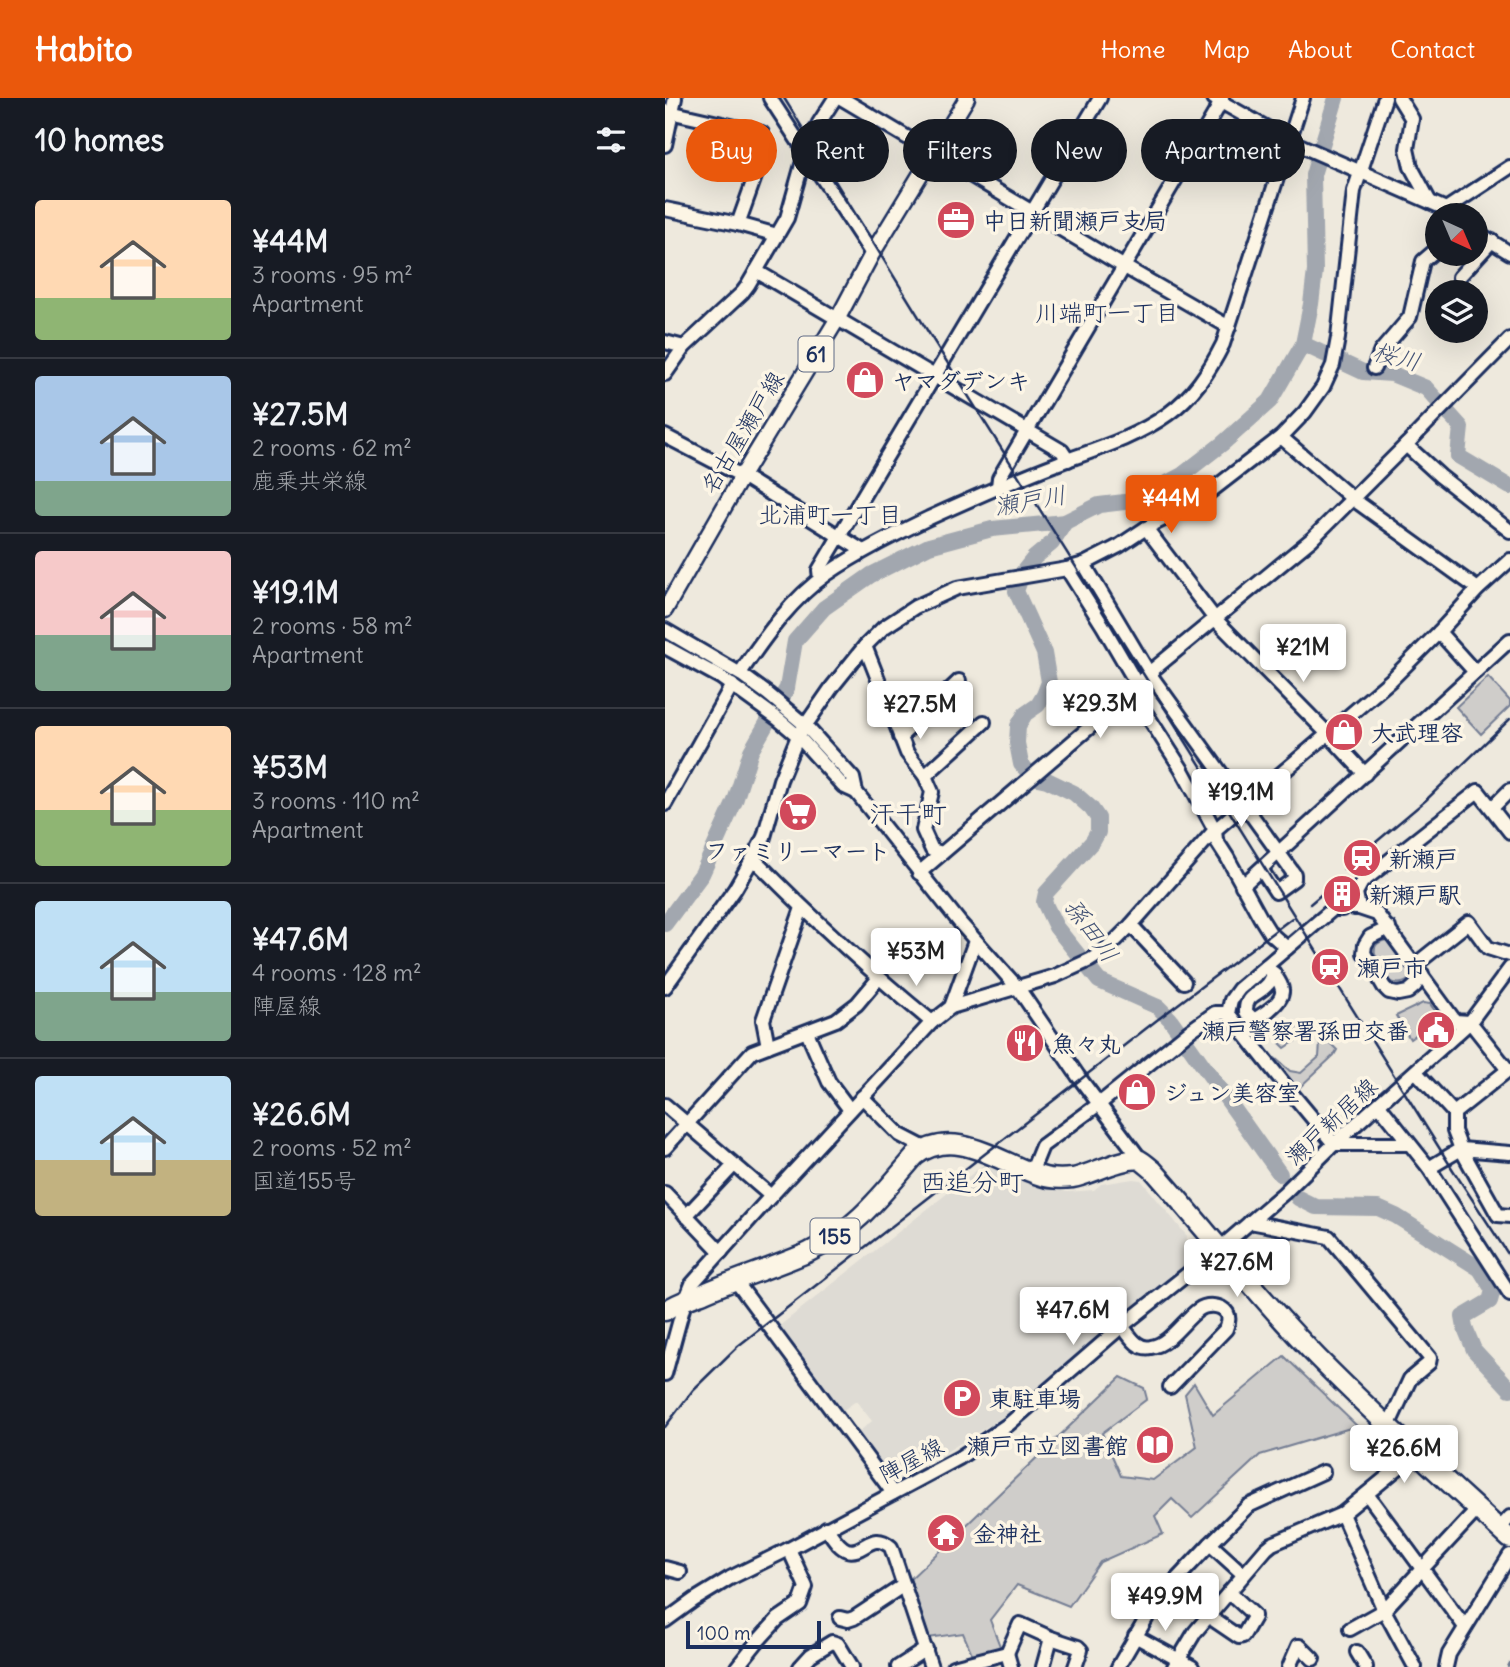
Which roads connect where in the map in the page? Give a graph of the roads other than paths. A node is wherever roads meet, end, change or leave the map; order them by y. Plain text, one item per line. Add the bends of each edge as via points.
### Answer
1 (675, 98) edge
2 (770, 98) edge
3 (835, 98) edge
4 (841, 98) edge
5 (967, 98) edge
6 (1100, 98) edge
7 (1303, 98) edge
8 (1385, 98) edge
9 (1399, 98) edge
10 (1219, 99) edge
11 (668, 112) edge
12 (699, 119) edge
13 (822, 119) edge
14 (954, 119) edge
15 (1253, 119) edge
16 (1299, 119) edge
17 (791, 132) edge
18 (903, 135) edge
19 (665, 145) edge
20 (1305, 148) edge
21 (1510, 167) edge
22 (1361, 172) junction
23 (753, 182) edge
24 (797, 182) edge
25 (824, 182) edge
26 (916, 182) edge
27 (983, 182) edge
28 (1280, 182) edge
29 (1430, 202) joint
30 (1462, 203) edge
31 (665, 209) edge
32 (1033, 212) junction
33 (738, 224) junction
34 (777, 235) junction
35 (1488, 239) edge
36 (1492, 241) junction
37 (1510, 253) edge
38 (872, 254) junction
39 (1425, 259) edge
40 (1123, 267) junction
41 (756, 271) junction
42 (1459, 277) dead end
43 (838, 318) junction
44 (1229, 327) junction
45 (1510, 339) edge
46 (665, 342) edge
47 (684, 347) junction
48 (1374, 368) dead end
49 (665, 374) edge
50 (935, 376) junction
51 (1027, 431) junction
52 (665, 436) edge
53 (1281, 437) junction
54 (1406, 445) junction
55 (1068, 460) junction
56 (741, 475) junction
57 (998, 487) junction
58 (1353, 499) junction
59 (1146, 528) junction
60 (1510, 531) edge
61 (839, 538) junction
62 (863, 551) junction
63 (1510, 560) edge
64 (1084, 564) junction
65 (1067, 569) junction
66 (820, 579) junction
67 (1479, 589) junction
68 (665, 610) edge
69 (1215, 619) junction
70 (665, 630) edge
71 (1439, 632) junction
72 (1510, 640) edge
73 (865, 646) junction
74 (665, 647) edge
75 (1475, 672) junction
76 (1149, 673) junction
77 (743, 676) junction
78 (959, 681) dead end
79 (1138, 686) junction
80 (736, 688) junction
81 (782, 714) junction
82 (984, 722) dead end
83 (805, 725) junction
84 (1328, 734) junction
85 (798, 736) junction
86 (900, 737) junction
87 (1365, 774) junction
88 (925, 776) junction
89 (1510, 790) edge
90 (856, 792) junction
91 (665, 804) edge
92 (1244, 804) junction
93 (1492, 808) junction
94 (1215, 830) junction
95 (1510, 832) edge
96 (942, 853) junction
97 (1278, 853) junction
98 (753, 858) junction
99 (1261, 869) junction
100 (919, 873) junction
101 (1242, 886) junction
102 (802, 908) junction
103 (1351, 908) junction
104 (1131, 925) junction
105 (1388, 928) junction
106 (975, 941) junction
107 (1287, 948) junction
108 (1510, 955) edge
109 (1510, 968) edge
110 (1270, 970) junction
111 (1418, 970) junction
112 (878, 979) junction
113 (1184, 982) dead end
114 (665, 987) edge
115 (1018, 988) junction
116 (951, 1007) junction
117 (1228, 1013) junction
118 (1254, 1020) junction
119 (932, 1022) junction
120 (1470, 1022) junction
121 (1240, 1028) junction
122 (807, 1032) junction
123 (768, 1046) junction
124 (1509, 1070) edge
125 (1416, 1072) junction
126 (862, 1097) junction
127 (1099, 1104) junction
128 (665, 1105) edge
129 (1379, 1105) junction
130 (850, 1110) junction
131 (1454, 1113) junction
132 (687, 1125) junction
133 (1334, 1144) junction
134 (1408, 1144) junction
135 (665, 1148) edge
136 (925, 1148) junction
137 (1461, 1149) junction
138 (1510, 1153) edge
139 (1141, 1160) junction
140 (734, 1165) junction
141 (1429, 1168) junction
142 (1031, 1172) junction
143 (665, 1193) edge
144 (771, 1196) junction
145 (686, 1216) junction
146 (1510, 1216) edge
147 (1250, 1222) junction
148 (1219, 1249) junction
149 (721, 1252) junction
150 (735, 1280) junction
151 (1510, 1294) edge
152 (685, 1301) junction
153 (665, 1311) edge
154 (1122, 1326) junction
155 (665, 1374) edge
156 (1170, 1387) dead end
157 (1386, 1424) junction
158 (1414, 1450) junction
159 (1323, 1472) dead end
160 (893, 1493) junction
161 (1367, 1494) junction
162 (1478, 1509) junction
163 (1342, 1514) junction
164 (826, 1528) junction
165 (1506, 1528) edge
166 (1210, 1544) junction
167 (789, 1549) junction
168 (1510, 1555) edge
169 (665, 1568) edge
170 (1422, 1568) junction
171 (680, 1572) dead end
172 (1243, 1574) junction
173 (904, 1585) junction
174 (1229, 1592) junction
175 (1384, 1610) junction
176 (1209, 1616) junction
177 (839, 1618) dead end
178 (665, 1620) edge
179 (1465, 1627) junction
180 (1350, 1629) dead end
181 (1135, 1636) junction
182 (1051, 1638) junction
183 (1319, 1645) dead end
184 (926, 1649) junction
185 (1357, 1652) dead end
186 (1007, 1653) junction
187 (1176, 1663) edge
188 (1312, 1663) edge
189 (737, 1667) edge
190 (800, 1667) edge
191 (852, 1667) edge
192 (898, 1667) edge
193 (932, 1667) edge
194 (953, 1667) edge
195 (1011, 1667) edge
196 (1043, 1667) edge
197 (1075, 1667) edge
198 (1118, 1667) edge
199 (1192, 1667) edge
200 (1289, 1667) edge
201 (1366, 1667) edge
202 (1415, 1667) edge
203 (1445, 1667) edge

1 - 11 street
2 - 17 street
3 - 13 street
4 - 18 street
5 - 14 main road, 名古屋瀬戸線 / 61
6 - 32 street
7 - 16 street
8 - 22 street
9 - 29 street via 1412,119 1407,149 1411,167
10 - 15 street
10 - 40 street
11 - 12 street
11 - 19 street
20 - 22 street
21 - 30 street
22 - 29 street
22 - 53 street via 1354,191 1333,365 1305,412
23 - 33 street
24 - 34 street
25 - 38 street
26 - 38 main road, 名古屋瀬戸線 / 61
27 - 32 street
28 - 44 street
31 - 33 street
32 - 40 street
32 - 50 street
33 - 34 street
34 - 41 street
35 - 36 street
36 - 37 street
36 - 42 street
38 - 43 main road, 名古屋瀬戸線 / 61
39 - 48 street via 1410,317 1381,351
40 - 44 street
40 - 51 street
41 - 43 street
41 - 47 street via 742,293
43 - 50 street
43 - 56 main road, 名古屋瀬戸線 / 61
44 - 55 street via 1213,364 1181,404 1136,432
45 - 54 street
46 - 47 street
47 - 49 street
50 - 51 street
50 - 61 street
51 - 55 street via 1062,451
51 - 57 street
52 - 56 street
53 - 58 street
53 - 59 street via 1194,505
54 - 58 street
54 - 60 street
55 - 57 street
56 - 61 street
56 - 68 main road, 名古屋瀬戸線 / 61
57 - 62 street
58 - 67 street
58 - 69 street
59 - 64 street
59 - 69 street
61 - 62 street
61 - 66 street via 819,570
62 - 66 street
63 - 67 street
64 - 65 street
64 - 76 street
65 - 73 street via 957,588 915,607
65 - 79 street
66 - 77 street via 771,629
67 - 71 street
69 - 76 street
69 - 84 street
70 - 77 street
71 - 75 street
71 - 84 street
72 - 75 street
73 - 83 street
73 - 86 street
74 - 80 street
75 - 87 street
76 - 79 street
76 - 92 street
77 - 81 street
78 - 86 street
79 - 94 street via 1142,707
79 - 96 street
80 - 81 street
80 - 91 street
81 - 83 street
81 - 85 street
82 - 88 street
83 - 85 street
83 - 90 street via 853,778
84 - 87 street
84 - 92 street
85 - 90 street via 843,786
85 - 98 street
86 - 88 street
87 - 97 street
88 - 96 street via 932,792 923,830 932,850
89 - 93 street
90 - 100 street
92 - 94 street
92 - 97 street
93 - 95 street
93 - 103 street via 1478,791 1361,882
94 - 101 street
94 - 104 street
96 - 100 street
97 - 99 street
97 - 99 street via 1294,879 1276,892
98 - 102 street
98 - 114 street
99 - 101 street
100 - 106 street
101 - 107 street via 1267,929
102 - 112 street
102 - 123 street via 763,1020
103 - 105 street via 1377,914
103 - 107 street via 1333,909
104 - 113 street
104 - 115 street via 1085,963
105 - 111 street
105 - 111 street via 1370,937 1364,953 1384,987 1389,992 1408,992 1415,986
106 - 115 street
106 - 116 street
107 - 110 street
108 - 111 street via 1487,948 1469,922
109 - 120 street, 瀬戸新居線
110 - 117 street via 1238,989
110 - 118 street via 1268,985 1246,1003 1246,1012
110 - 118 street via 1282,989 1280,999
111 - 120 street via 1455,1021
112 - 119 street
112 - 122 street via 836,1020
115 - 116 street
115 - 127 street
116 - 119 street
117 - 121 street
117 - 127 street via 1215,1013
118 - 121 street
119 - 126 street
120 - 124 street
120 - 125 street, 瀬戸新居線
121 - 133 street
122 - 123 street
122 - 130 street via 829,1082
123 - 132 street via 752,1052
124 - 131 street
125 - 129 street, 瀬戸新居線
125 - 131 street
126 - 130 street
126 - 136 street via 900,1135
127 - 139 street
127 - 142 street via 1042,1146
128 - 132 street
129 - 133 street, 瀬戸新居線
129 - 134 street
130 - 144 street
131 - 137 street
132 - 135 street
132 - 140 street
133 - 134 street
133 - 147 street, 瀬戸新居線
134 - 141 street
136 - 142 highway via 961,1145
136 - 150 highway, 155 via 862,1217 830,1240
137 - 138 street
137 - 141 street
137 - 146 street via 1498,1215
139 - 142 highway via 1070,1178 1044,1178
139 - 148 highway
140 - 144 street
140 - 145 street
141 - 151 street
143 - 145 street
144 - 149 street
145 - 149 street
147 - 148 street, 瀬戸新居線
147 - 157 street via 1329,1237 1430,1358 1411,1379
148 - 154 street, 陣屋線
148 - 157 highway via 1317,1357
149 - 152 street via 692,1284
150 - 152 highway, 155
150 - 160 street
152 - 153 highway, 155
152 - 155 street
154 - 156 street via 1137,1344 1151,1347 1199,1308 1219,1307 1227,1313 1226,1329
154 - 160 street, 陣屋線 via 1009,1424 959,1458
157 - 158 highway
158 - 161 street
158 - 162 highway
159 - 166 street via 1248,1506
160 - 164 street, 陣屋線
161 - 163 street
161 - 170 street
162 - 165 highway
162 - 170 street
163 - 172 street via 1272,1544
163 - 175 street
164 - 167 street, 陣屋線
164 - 173 street via 847,1550 885,1541 895,1553
166 - 172 street
166 - 181 street via 1157,1600
167 - 178 street, 陣屋線 via 730,1578
167 - 189 street via 806,1587 800,1604 778,1619
168 - 179 street
169 - 171 street
170 - 175 street
170 - 179 street
172 - 174 street
173 - 177 street via 854,1618
173 - 184 street
174 - 176 street
174 - 176 street via 1254,1615 1243,1636
175 - 180 street
175 - 202 street
176 - 187 street
179 - 203 street
181 - 187 street
181 - 198 street
182 - 186 street via 1020,1624
182 - 196 street
182 - 197 street via 1081,1650
183 - 188 street
184 - 192 street
184 - 193 street
185 - 201 street
186 - 194 street
186 - 195 street
187 - 199 street
188 - 200 street via 1298,1646
190 - 191 street via 832,1642

